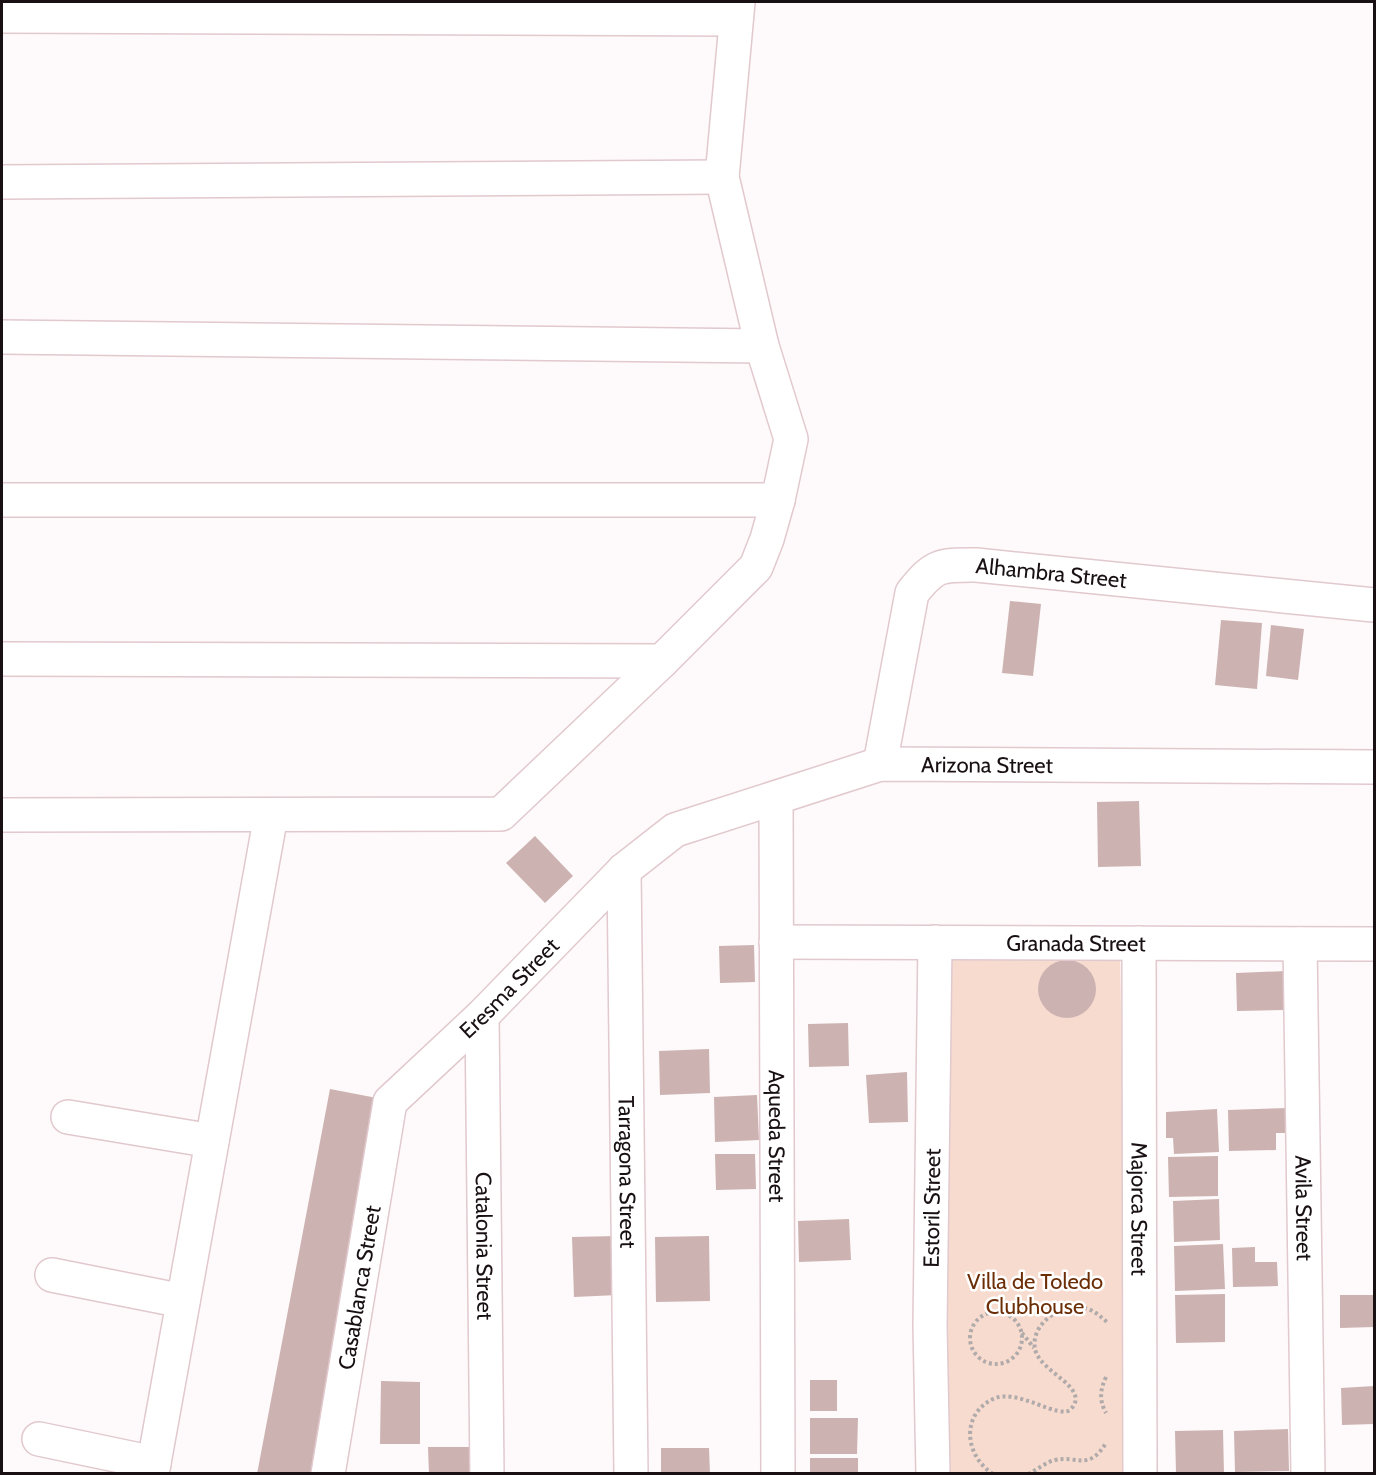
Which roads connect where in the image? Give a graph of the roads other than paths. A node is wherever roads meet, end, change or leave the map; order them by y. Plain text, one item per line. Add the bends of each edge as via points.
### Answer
1 (737, 10) edge
2 (2, 16) edge
3 (722, 177) junction
4 (2, 182) edge
5 (2, 337) edge
6 (762, 346) junction
7 (2, 500) edge
8 (778, 500) junction
9 (1374, 605) edge
10 (2, 659) edge
11 (662, 661) junction
12 (880, 764) junction
13 (1374, 767) edge
14 (776, 798) junction
15 (2, 815) edge
16 (271, 815) junction
17 (624, 870) junction
18 (776, 942) junction
19 (935, 942) junction
20 (1139, 943) junction
21 (1300, 944) junction
22 (1374, 944) edge
23 (482, 1016) junction
24 (390, 1102) joint
25 (68, 1118) dead end
26 (212, 1142) junction
27 (52, 1275) dead end
28 (183, 1301) junction
29 (39, 1439) dead end
30 (153, 1468) edge
31 (328, 1473) edge
32 (488, 1473) edge
33 (631, 1473) edge
34 (778, 1473) edge
35 (933, 1473) edge
36 (1140, 1473) edge
37 (1308, 1473) edge

1 - 2 street
1 - 3 street
3 - 4 street
3 - 6 street
5 - 6 street
6 - 8 street via 791,439
7 - 8 street
8 - 11 street via 756,567
9 - 12 street, Alhambra Street via 948,565 927,574 912,593
10 - 11 street
11 - 16 street via 501,814
12 - 13 street, Arizona Street
12 - 14 street, Arizona Street
14 - 17 street, Arizona Street via 675,830
14 - 18 street, Aqueda Street
15 - 16 street
16 - 26 street
17 - 23 street, Eresma Street
17 - 33 street, Tarragona Street
18 - 19 street, Granada Street
18 - 34 street, Aqueda Street
19 - 20 street, Granada Street
19 - 35 street, Estoril Street via 930,1326
20 - 21 street, Granada Street
20 - 36 street, Majorca Street
21 - 22 street, Granada Street
21 - 37 street, Avila Street
23 - 24 street, Eresma Street
23 - 32 street, Catalonia Street
24 - 31 street, Casablanca Street
25 - 26 street
26 - 28 street
27 - 28 street
28 - 30 street
29 - 30 street

